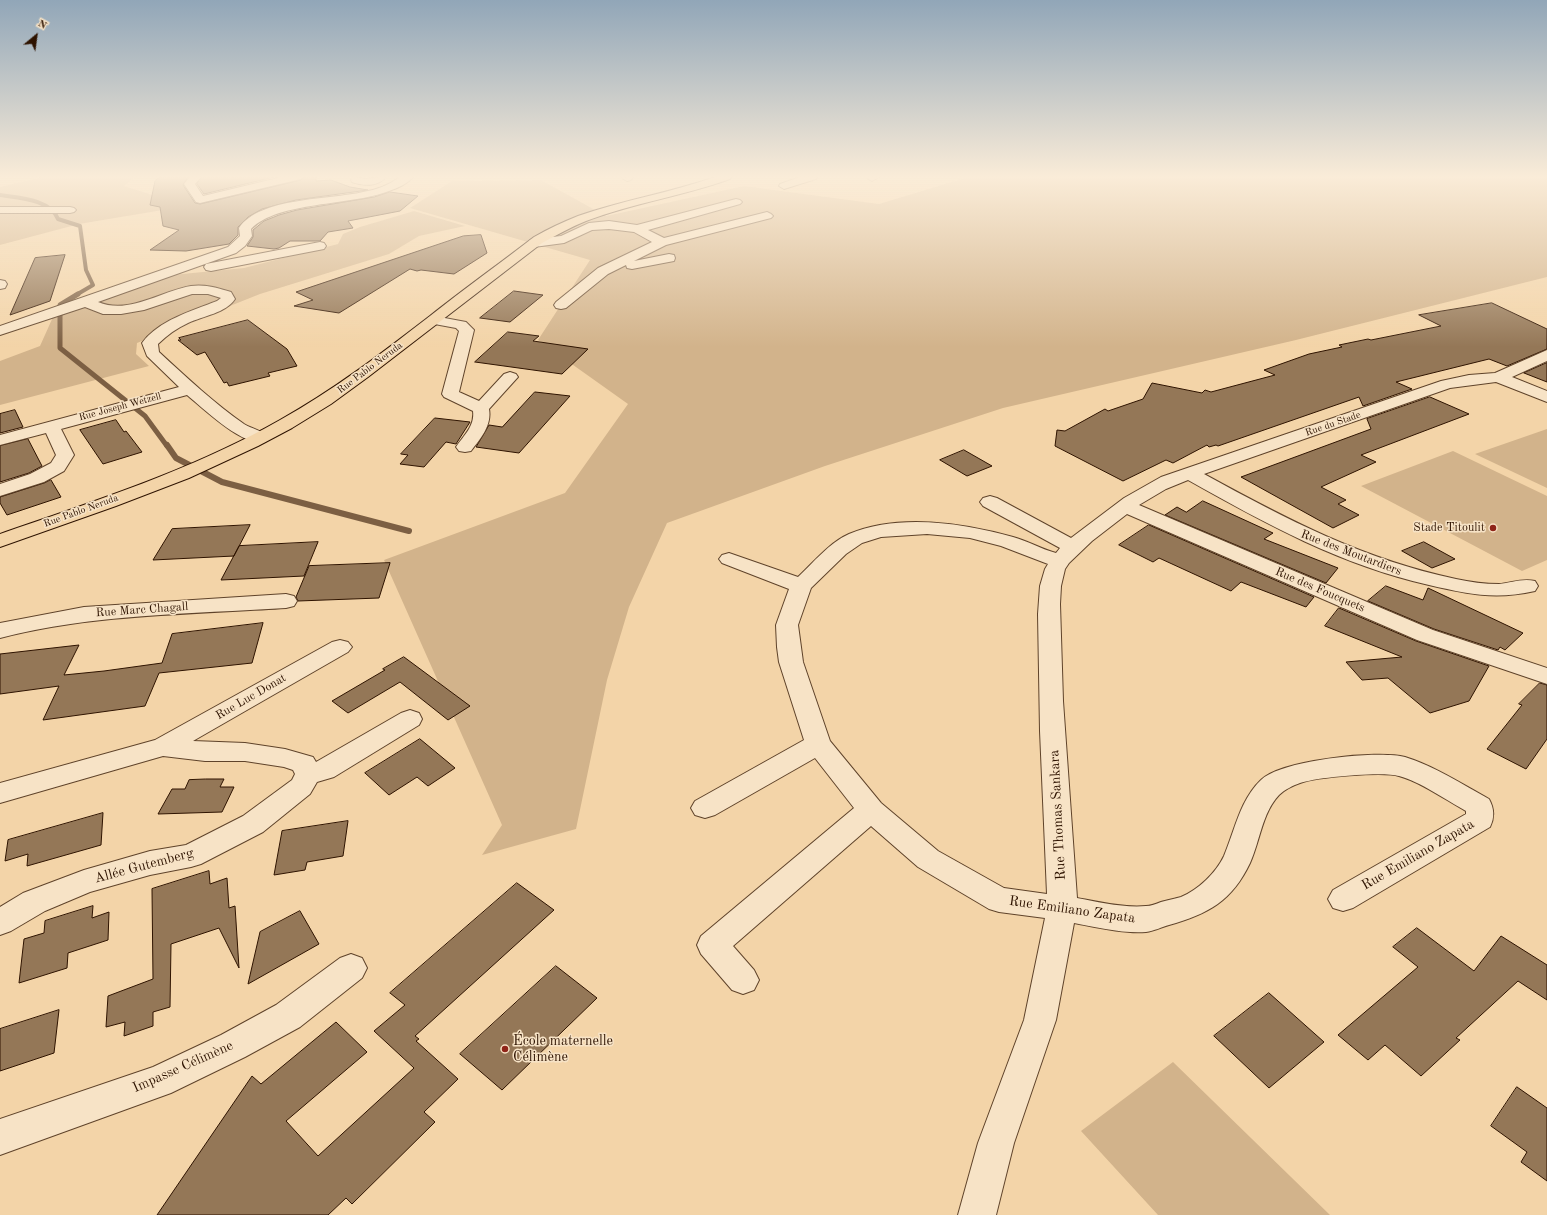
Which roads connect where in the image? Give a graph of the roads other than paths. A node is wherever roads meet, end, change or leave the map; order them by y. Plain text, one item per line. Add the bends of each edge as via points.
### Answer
1 (246, 234) edge
2 (549, 234) edge
3 (574, 234) edge
4 (647, 234) edge
5 (696, 234) edge
6 (662, 242) junction
7 (534, 243) junction
8 (320, 246) dead end
9 (669, 258) dead end
10 (179, 269) junction
11 (603, 271) junction
12 (78, 304) junction
13 (561, 305) dead end
14 (434, 320) junction
15 (3, 328) edge
16 (1547, 347) edge
17 (1547, 352) edge
18 (1547, 355) edge
19 (510, 377) dead end
20 (1498, 377) junction
21 (190, 389) junction
22 (1547, 397) edge
23 (481, 408) junction
24 (51, 426) junction
25 (259, 438) junction
26 (0, 440) edge
27 (465, 447) dead end
28 (1189, 473) junction
29 (0, 490) edge
30 (990, 502) dead end
31 (1125, 506) junction
32 (0, 541) edge
33 (1066, 554) junction
34 (728, 559) dead end
35 (801, 586) junction
36 (1527, 586) dead end
37 (286, 601) dead end
38 (0, 631) edge
39 (340, 647) dead end
40 (1547, 676) edge
41 (410, 719) dead end
42 (818, 744) junction
43 (163, 748) junction
44 (308, 774) junction
45 (0, 793) edge
46 (705, 808) dead end
47 (872, 810) junction
48 (1343, 898) dead end
49 (1062, 908) junction
50 (0, 922) edge
51 (351, 968) dead end
52 (743, 980) dead end
53 (0, 1138) edge
54 (977, 1215) edge

1 - 10 street via 242,243 232,250
2 - 7 main road, Rue Pablo Neruda
3 - 7 street via 564,239
4 - 6 street
5 - 6 street
6 - 11 street
7 - 14 main road, Rue Pablo Neruda
8 - 10 street via 221,266
9 - 11 street
10 - 12 street
11 - 13 street
12 - 15 street
12 - 21 street via 107,311 127,310 193,290 210,290 226,295 228,299 222,304 171,324 150,343 152,353
14 - 23 street via 461,325 467,330 450,394
14 - 25 main road, Rue Pablo Neruda via 326,400
16 - 17 street via 1544,348
18 - 20 street
19 - 23 street
20 - 22 street, Rue du Stade
20 - 28 street, Rue du Stade via 1447,384
21 - 24 street, Rue Joseph Wetzell
21 - 25 street via 239,428
23 - 27 street via 483,415 479,428
24 - 26 street, Rue Joseph Wetzell
24 - 29 street via 65,456 58,467 37,478
25 - 32 main road, Rue Pablo Neruda via 182,474
28 - 31 street, Rue du Stade via 1155,486
28 - 36 street, Rue des Moutardiers via 1287,528 1366,562 1409,576 1462,586 1498,590
30 - 33 street
31 - 33 street
31 - 40 street, Rue des Foucquets via 1425,635
33 - 35 street, Rue Emiliano Zapata via 1034,553 1008,542 971,532 927,528 878,531 855,539 839,550
33 - 49 street, Rue Thomas Sankara via 1055,570 1050,588 1050,679
34 - 35 street
35 - 42 street, Rue Emiliano Zapata via 787,625 789,647 791,662
37 - 38 street, Rue Marc Chagall via 84,614
39 - 43 street, Rue Luc Donat
41 - 44 street via 325,770
42 - 46 street
42 - 47 street, Rue Emiliano Zapata
43 - 44 street via 245,752 285,758 304,764
43 - 45 street
44 - 50 street, Allée Gutemberg via 301,787 253,824 191,856 150,863 84,882 34,902
47 - 49 street, Rue Emiliano Zapata via 928,859 999,900
47 - 52 street via 712,945
48 - 49 street, Rue Emiliano Zapata via 1480,819 1479,806 1402,766 1367,765 1317,769 1292,775 1271,786 1258,802 1236,862 1221,884 1189,907 1146,919 1110,917
49 - 54 street, Rue Thomas Sankara via 1040,1020 996,1142
51 - 53 street, Impasse Célimène via 288,1016 233,1046 159,1081

